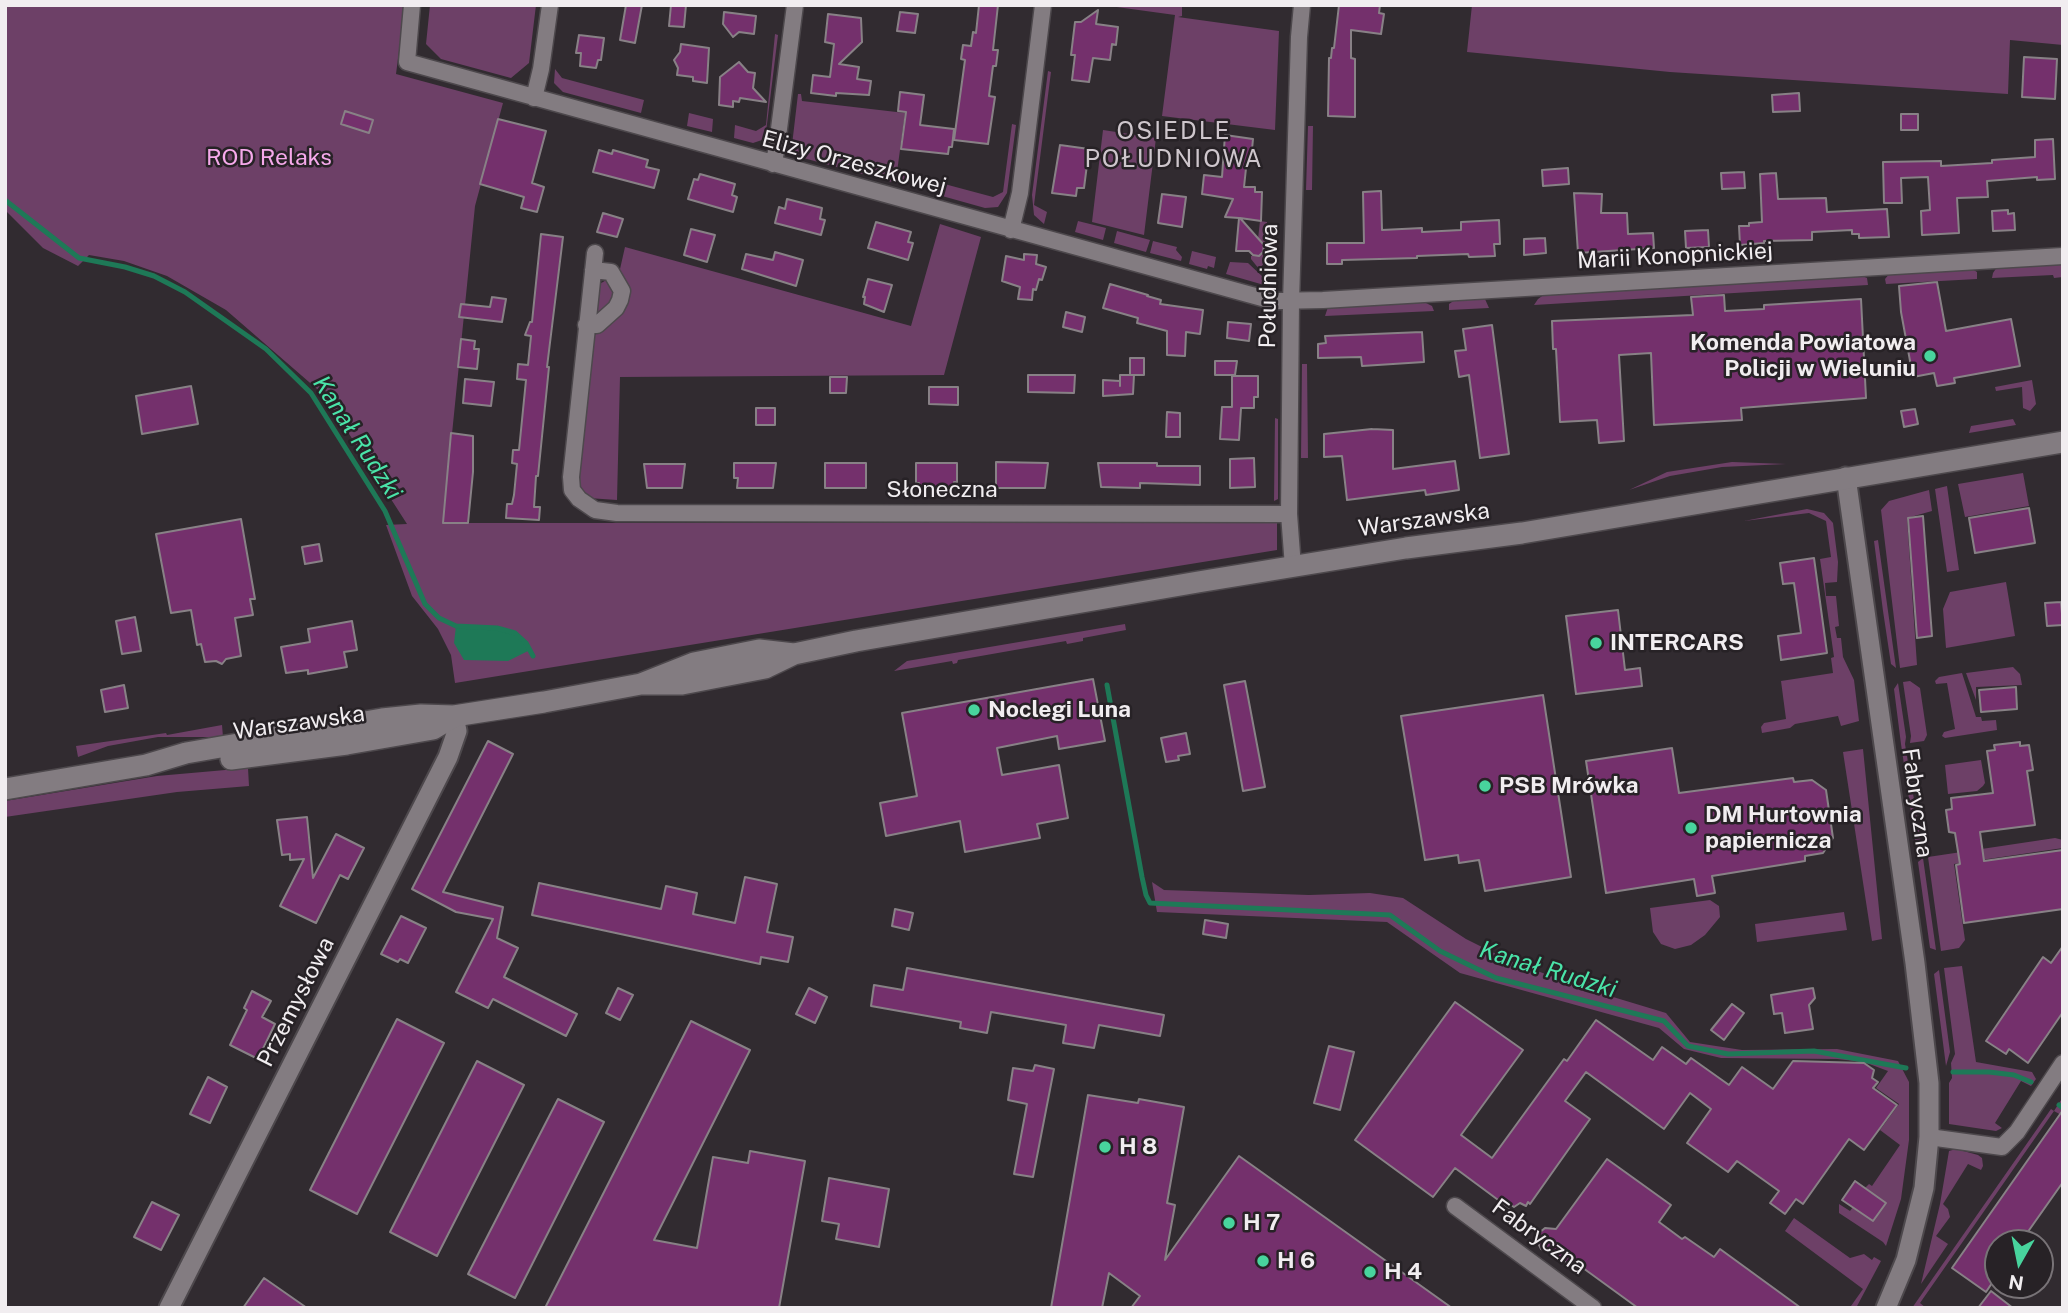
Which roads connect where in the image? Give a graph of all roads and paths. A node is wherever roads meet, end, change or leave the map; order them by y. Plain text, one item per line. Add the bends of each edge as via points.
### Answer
1 (412, 5) edge
2 (550, 5) edge
3 (795, 5) edge
4 (1043, 5) edge
5 (1302, 5) edge
6 (534, 98) junction
7 (773, 164) junction
8 (1011, 230) junction
9 (594, 253) dead end
10 (2063, 256) edge
11 (593, 270) junction
12 (1291, 302) junction
13 (586, 324) junction
14 (2063, 442) edge
15 (1846, 477) junction
16 (1289, 514) junction
17 (1293, 567) junction
18 (454, 716) junction
19 (5, 789) edge
20 (2063, 1063) edge
21 (1929, 1137) junction
22 (1455, 1206) dead end
23 (169, 1308) edge
24 (1593, 1308) edge
25 (1886, 1308) edge

1 - 6 street, Elizy Orzeszkowej via 407,62
2 - 6 street
3 - 7 street
4 - 8 street via 1020,193
5 - 12 street, Południowa
6 - 7 street, Elizy Orzeszkowej
7 - 8 street, Elizy Orzeszkowej
8 - 12 street, Elizy Orzeszkowej via 1257,298
9 - 11 street
10 - 12 street, Marii Konopnickiej
11 - 13 street
11 - 13 street via 611,272 622,291 615,308 597,325
12 - 16 street, Południowa
13 - 16 street, Słoneczna via 571,477 572,490 595,510
14 - 15 main road, Warszawska
15 - 17 main road, Warszawska
15 - 21 street, Fabryczna via 1923,1020
16 - 17 street, Południowa
17 - 18 main road, Warszawska via 870,638 794,654 765,668 681,684 641,684
18 - 19 main road, Warszawska via 382,719
18 - 23 street, Przemysłowa via 457,731 447,757
20 - 21 street via 2018,1132 2002,1147
21 - 25 street, Fabryczna via 1924,1188 1911,1242
22 - 24 street, Fabryczna

